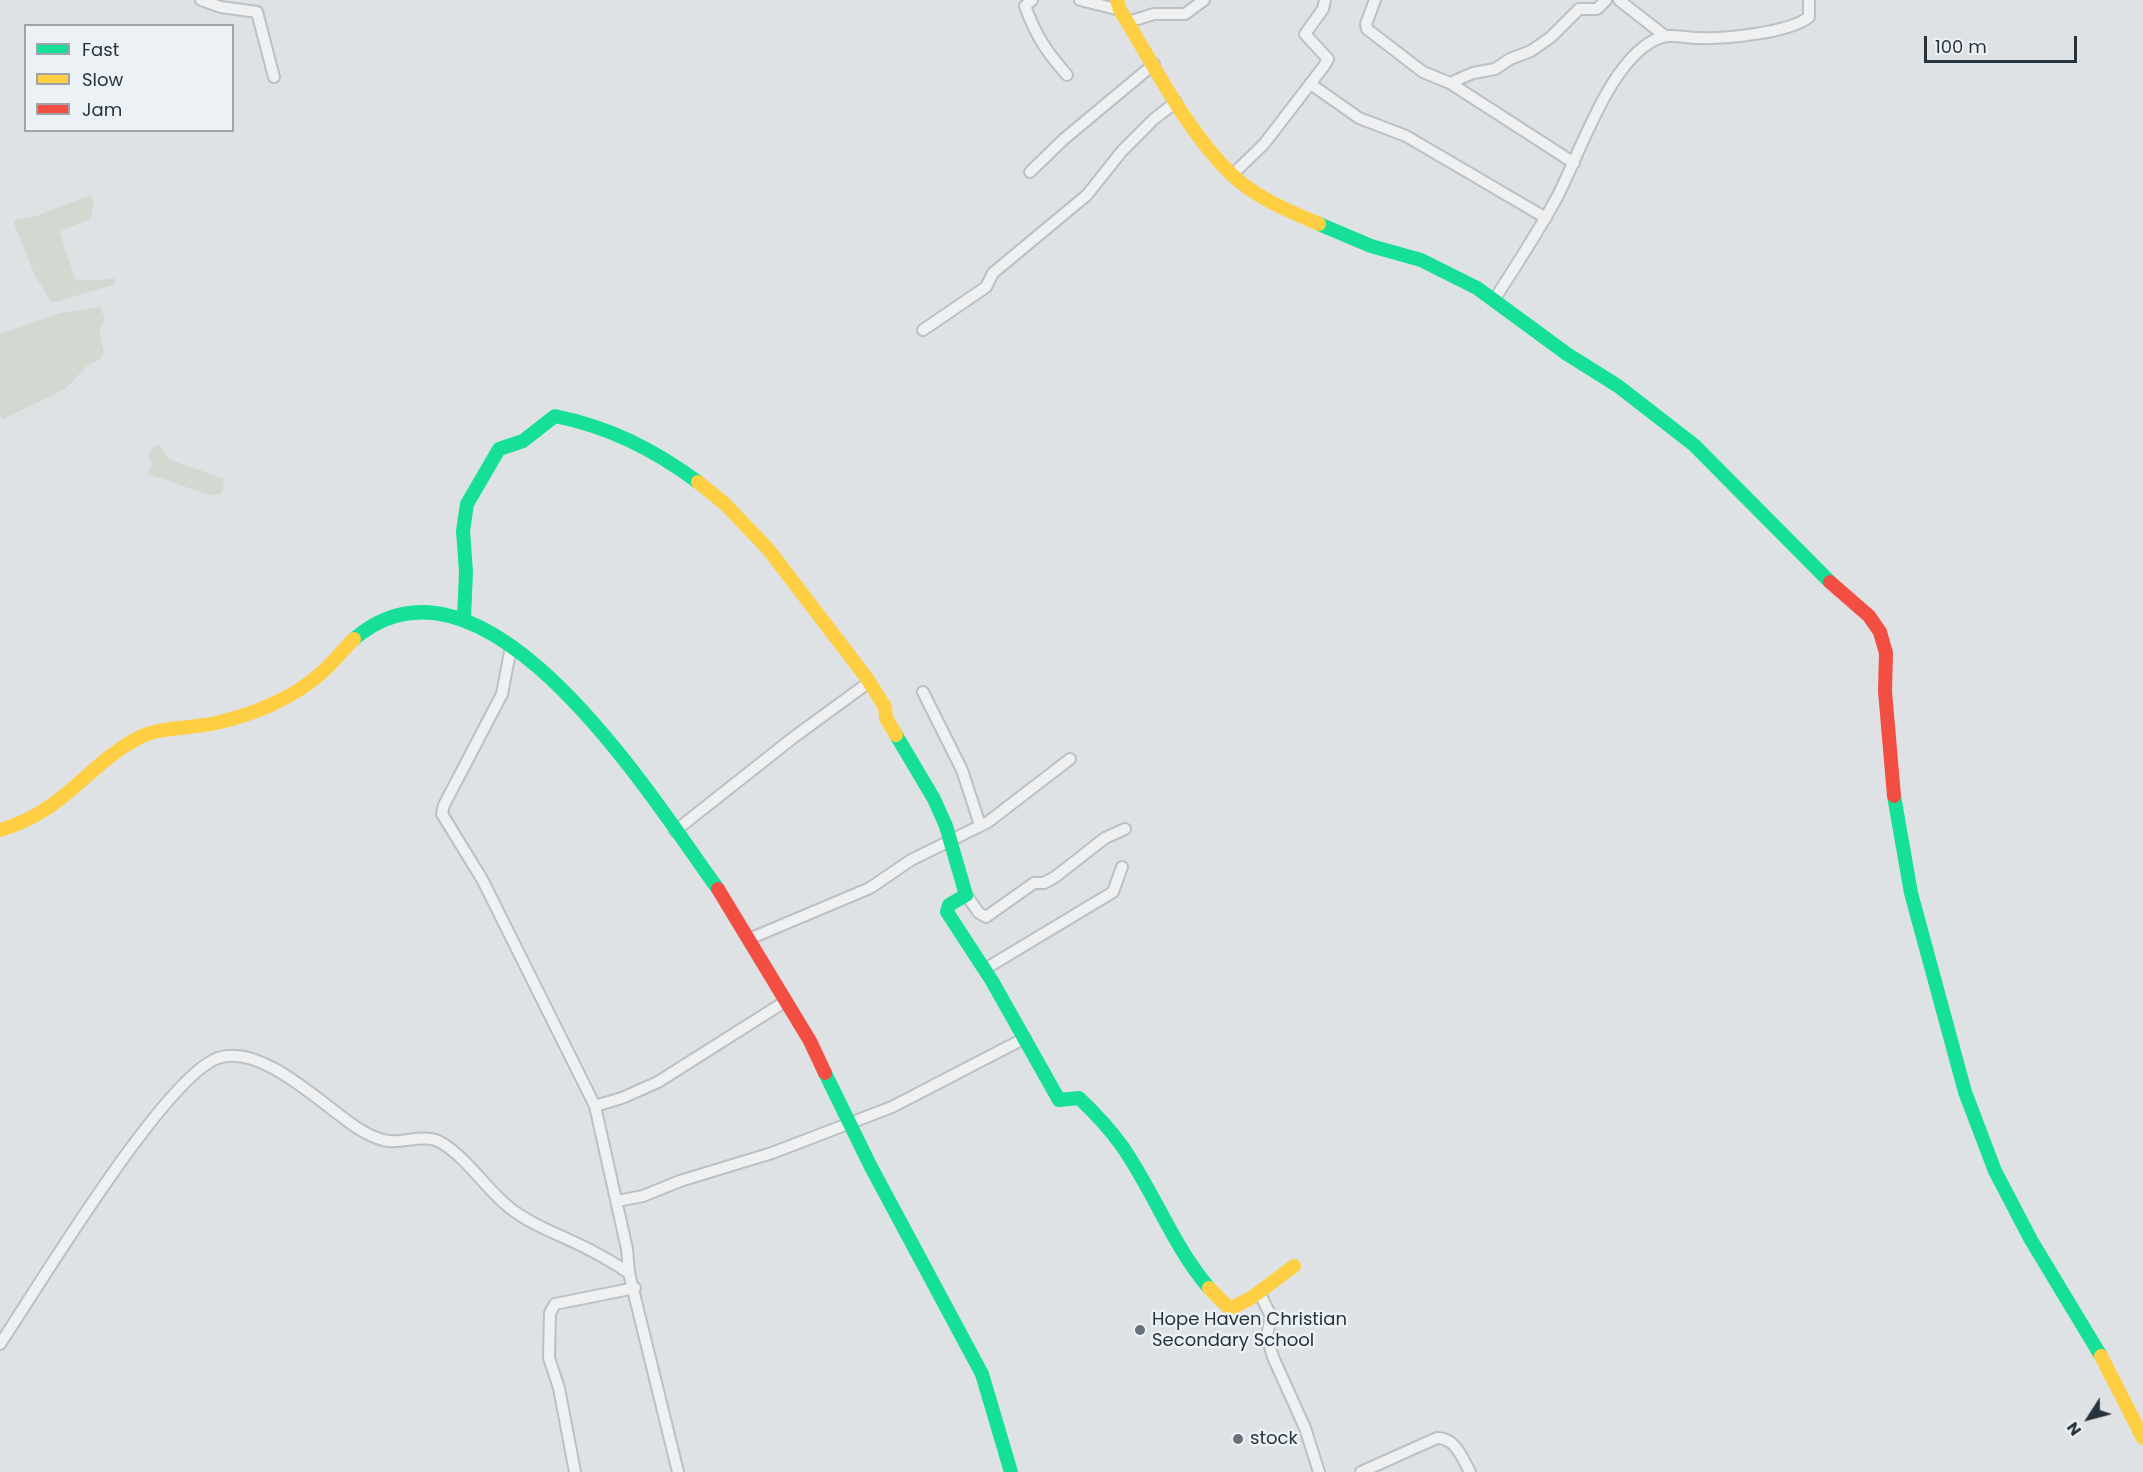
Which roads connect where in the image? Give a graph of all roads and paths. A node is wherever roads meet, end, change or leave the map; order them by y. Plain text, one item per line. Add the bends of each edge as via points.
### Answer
1 (201, 0) edge
2 (1032, 0) edge
3 (1080, 0) edge
4 (1204, 0) edge
5 (1325, 0) edge
6 (1375, 0) edge
7 (1606, 0) edge
8 (1619, 0) edge
9 (1809, 0) edge
10 (1122, 11) edge
11 (1665, 36) junction
12 (1154, 64) junction
13 (1067, 75) dead end
14 (274, 77) dead end
15 (1450, 83) junction
16 (1312, 85) junction
17 (1176, 102) junction
18 (1574, 163) junction
19 (1030, 172) dead end
20 (1232, 176) junction
21 (1546, 218) junction
22 (1494, 300) junction
23 (923, 330) dead end
24 (464, 618) junction
25 (511, 647) junction
26 (868, 683) junction
27 (923, 692) dead end
28 (1070, 759) dead end
29 (981, 825) junction
30 (1125, 829) dead end
31 (0, 830) edge
32 (675, 831) junction
33 (951, 840) junction
34 (1122, 867) dead end
35 (966, 895) junction
36 (749, 939) junction
37 (986, 969) junction
38 (786, 1001) junction
39 (1025, 1038) junction
40 (595, 1106) junction
41 (852, 1123) junction
42 (617, 1201) junction
43 (1294, 1266) dead end
44 (629, 1273) junction
45 (635, 1288) junction
46 (1259, 1292) junction
47 (0, 1344) edge
48 (2143, 1438) edge
49 (1009, 1471) edge
50 (575, 1472) edge
51 (678, 1472) edge
52 (1319, 1472) edge
53 (1361, 1472) edge
54 (1470, 1472) edge

1 - 14 street via 257,12
2 - 13 street via 1026,6 1036,35
3 - 10 street
4 - 10 street via 1185,14
5 - 16 street via 1305,34 1328,59
6 - 15 street via 1367,29 1423,72
7 - 15 street via 1597,9 1579,9 1531,51 1495,69
8 - 11 street
9 - 11 street via 1809,17 1785,29 1701,39
10 - 12 street
11 - 18 street via 1652,41 1638,54 1604,96
12 - 17 street
12 - 19 street
15 - 18 street
16 - 20 street
16 - 21 street via 1359,118 1406,136
17 - 20 street
17 - 23 street via 1122,151 1087,195 993,273 986,287
18 - 21 street
20 - 22 street via 1276,206 1371,246 1421,260
21 - 22 street
22 - 48 street via 1695,445 1804,558 1869,616 1880,632 1886,653 1893,790 1911,893 1965,1092 1995,1171 2097,1347
24 - 25 street
24 - 26 street via 463,531 467,504 485,472 499,449 523,441 555,416 581,419 616,431 670,462 745,524
24 - 31 street via 416,614 382,621 365,630 320,674 291,693 242,717 141,736 46,812
25 - 32 street via 589,717
25 - 40 street via 502,694 442,814 482,879
26 - 32 street
26 - 33 street via 934,799
27 - 29 street via 962,770
28 - 29 street
29 - 33 street
30 - 35 street via 1105,838 1055,877 1034,883 986,917
32 - 36 street
33 - 35 street
33 - 36 street via 911,860 870,888
34 - 37 street via 1113,892
35 - 37 street via 949,905 947,912
36 - 38 street
37 - 39 street
38 - 40 street via 658,1082
38 - 41 street
39 - 41 street via 892,1107
39 - 46 street via 1059,1100 1079,1098 1137,1167 1186,1256 1222,1302 1234,1309
40 - 42 street
41 - 42 street via 643,1196
41 - 49 street via 871,1167 982,1374
42 - 44 street
43 - 46 street
44 - 45 street
44 - 47 street via 523,1217 441,1142 388,1141 377,1137 285,1076 248,1058 219,1058 204,1066 148,1125
45 - 50 street via 555,1304 550,1313 549,1358 559,1388
45 - 51 street
46 - 52 street via 1271,1316 1267,1336 1273,1357 1305,1428
53 - 54 street via 1437,1438 1445,1438 1458,1449

